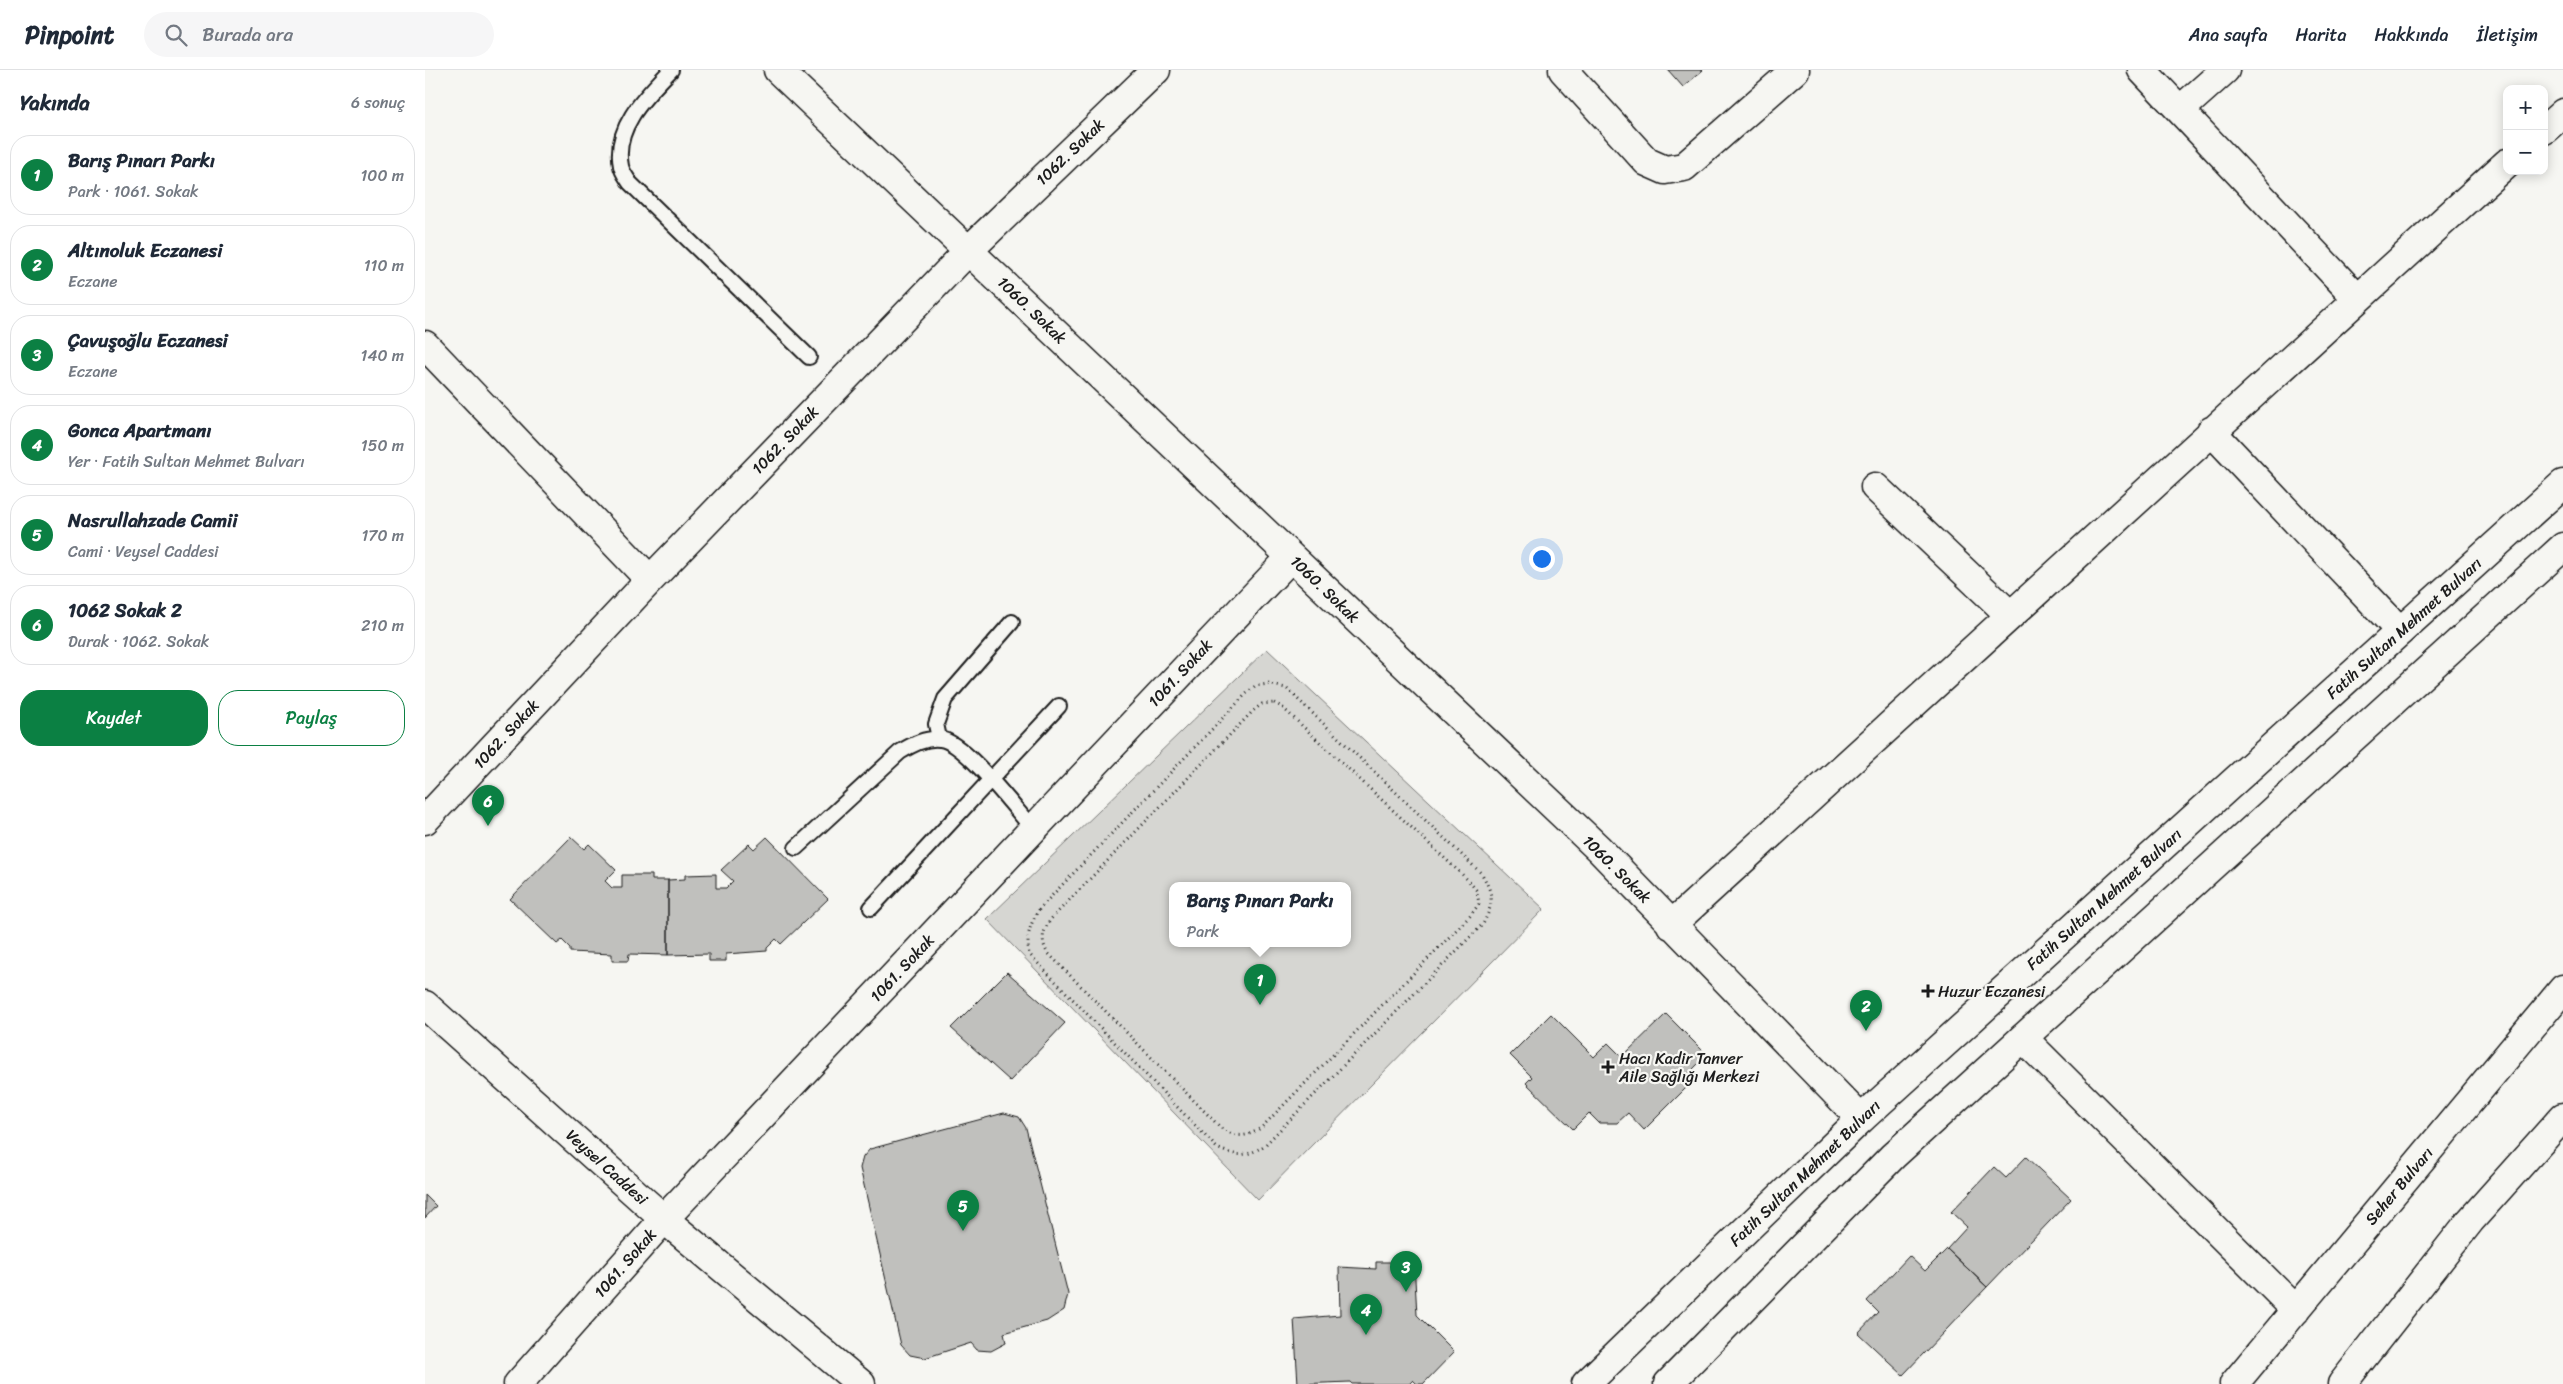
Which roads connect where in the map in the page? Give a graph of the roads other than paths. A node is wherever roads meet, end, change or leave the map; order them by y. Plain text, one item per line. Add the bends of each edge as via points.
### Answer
1 (671, 70) edge
2 (778, 70) edge
3 (1155, 70) edge
4 (1563, 70) edge
5 (1795, 70) edge
6 (2142, 70) edge
7 (2225, 70) edge
8 (2179, 110) junction
9 (2563, 113) edge
10 (2548, 126) edge
11 (2503, 167) edge
12 (969, 250) junction
13 (2357, 298) junction
14 (425, 345) edge
15 (809, 358) dead end
16 (2211, 431) junction
17 (2563, 484) edge
18 (1875, 487) dead end
19 (2563, 546) edge
20 (1291, 557) junction
21 (650, 580) junction
22 (2010, 615) junction
23 (1012, 622) dead end
24 (2400, 631) junction
25 (1059, 706) dead end
26 (939, 738) junction
27 (990, 781) junction
28 (425, 820) edge
29 (1033, 829) junction
30 (796, 848) dead end
31 (871, 908) dead end
32 (1671, 924) junction
33 (2563, 989) edge
34 (425, 1005) edge
35 (2023, 1038) junction
36 (2563, 1117) edge
37 (1861, 1119) junction
38 (664, 1218) junction
39 (2296, 1310) junction
40 (518, 1384) edge
41 (861, 1384) edge
42 (1586, 1384) edge
43 (1668, 1384) edge
44 (2234, 1384) edge
45 (2342, 1384) edge

1 - 15 lane via 629,119 620,146 621,167 630,183
2 - 12 street, 1060. Sokak
3 - 12 street, 1062. Sokak
4 - 5 street via 1647,162 1665,170 1684,166
6 - 8 street
7 - 8 street
8 - 13 street
9 - 10 street
11 - 13 street
12 - 20 street, 1060. Sokak
12 - 21 street, 1062. Sokak
13 - 16 street
14 - 21 street
16 - 22 street
16 - 24 street
17 - 24 street, Fatih Sultan Mehmet Bulvarı
18 - 22 street
19 - 35 street
20 - 29 street, 1061. Sokak
20 - 32 street, 1060. Sokak via 1599,849
21 - 28 street, 1062. Sokak
22 - 32 street
23 - 26 lane via 945,699 936,724
24 - 37 street, Fatih Sultan Mehmet Bulvarı
25 - 27 lane
26 - 27 lane via 952,742
26 - 30 lane via 900,752
27 - 29 lane
27 - 31 lane
29 - 38 street, 1061. Sokak
32 - 37 street, 1060. Sokak
33 - 39 street, Seher Bulvarı
34 - 38 street, Veysel Caddesi
35 - 39 street
35 - 43 street via 1893,1156
36 - 45 street via 2470,1221
37 - 42 street, Fatih Sultan Mehmet Bulvarı
38 - 40 street, 1061. Sokak
38 - 41 street, Veysel Caddesi
39 - 44 street, Seher Bulvarı

